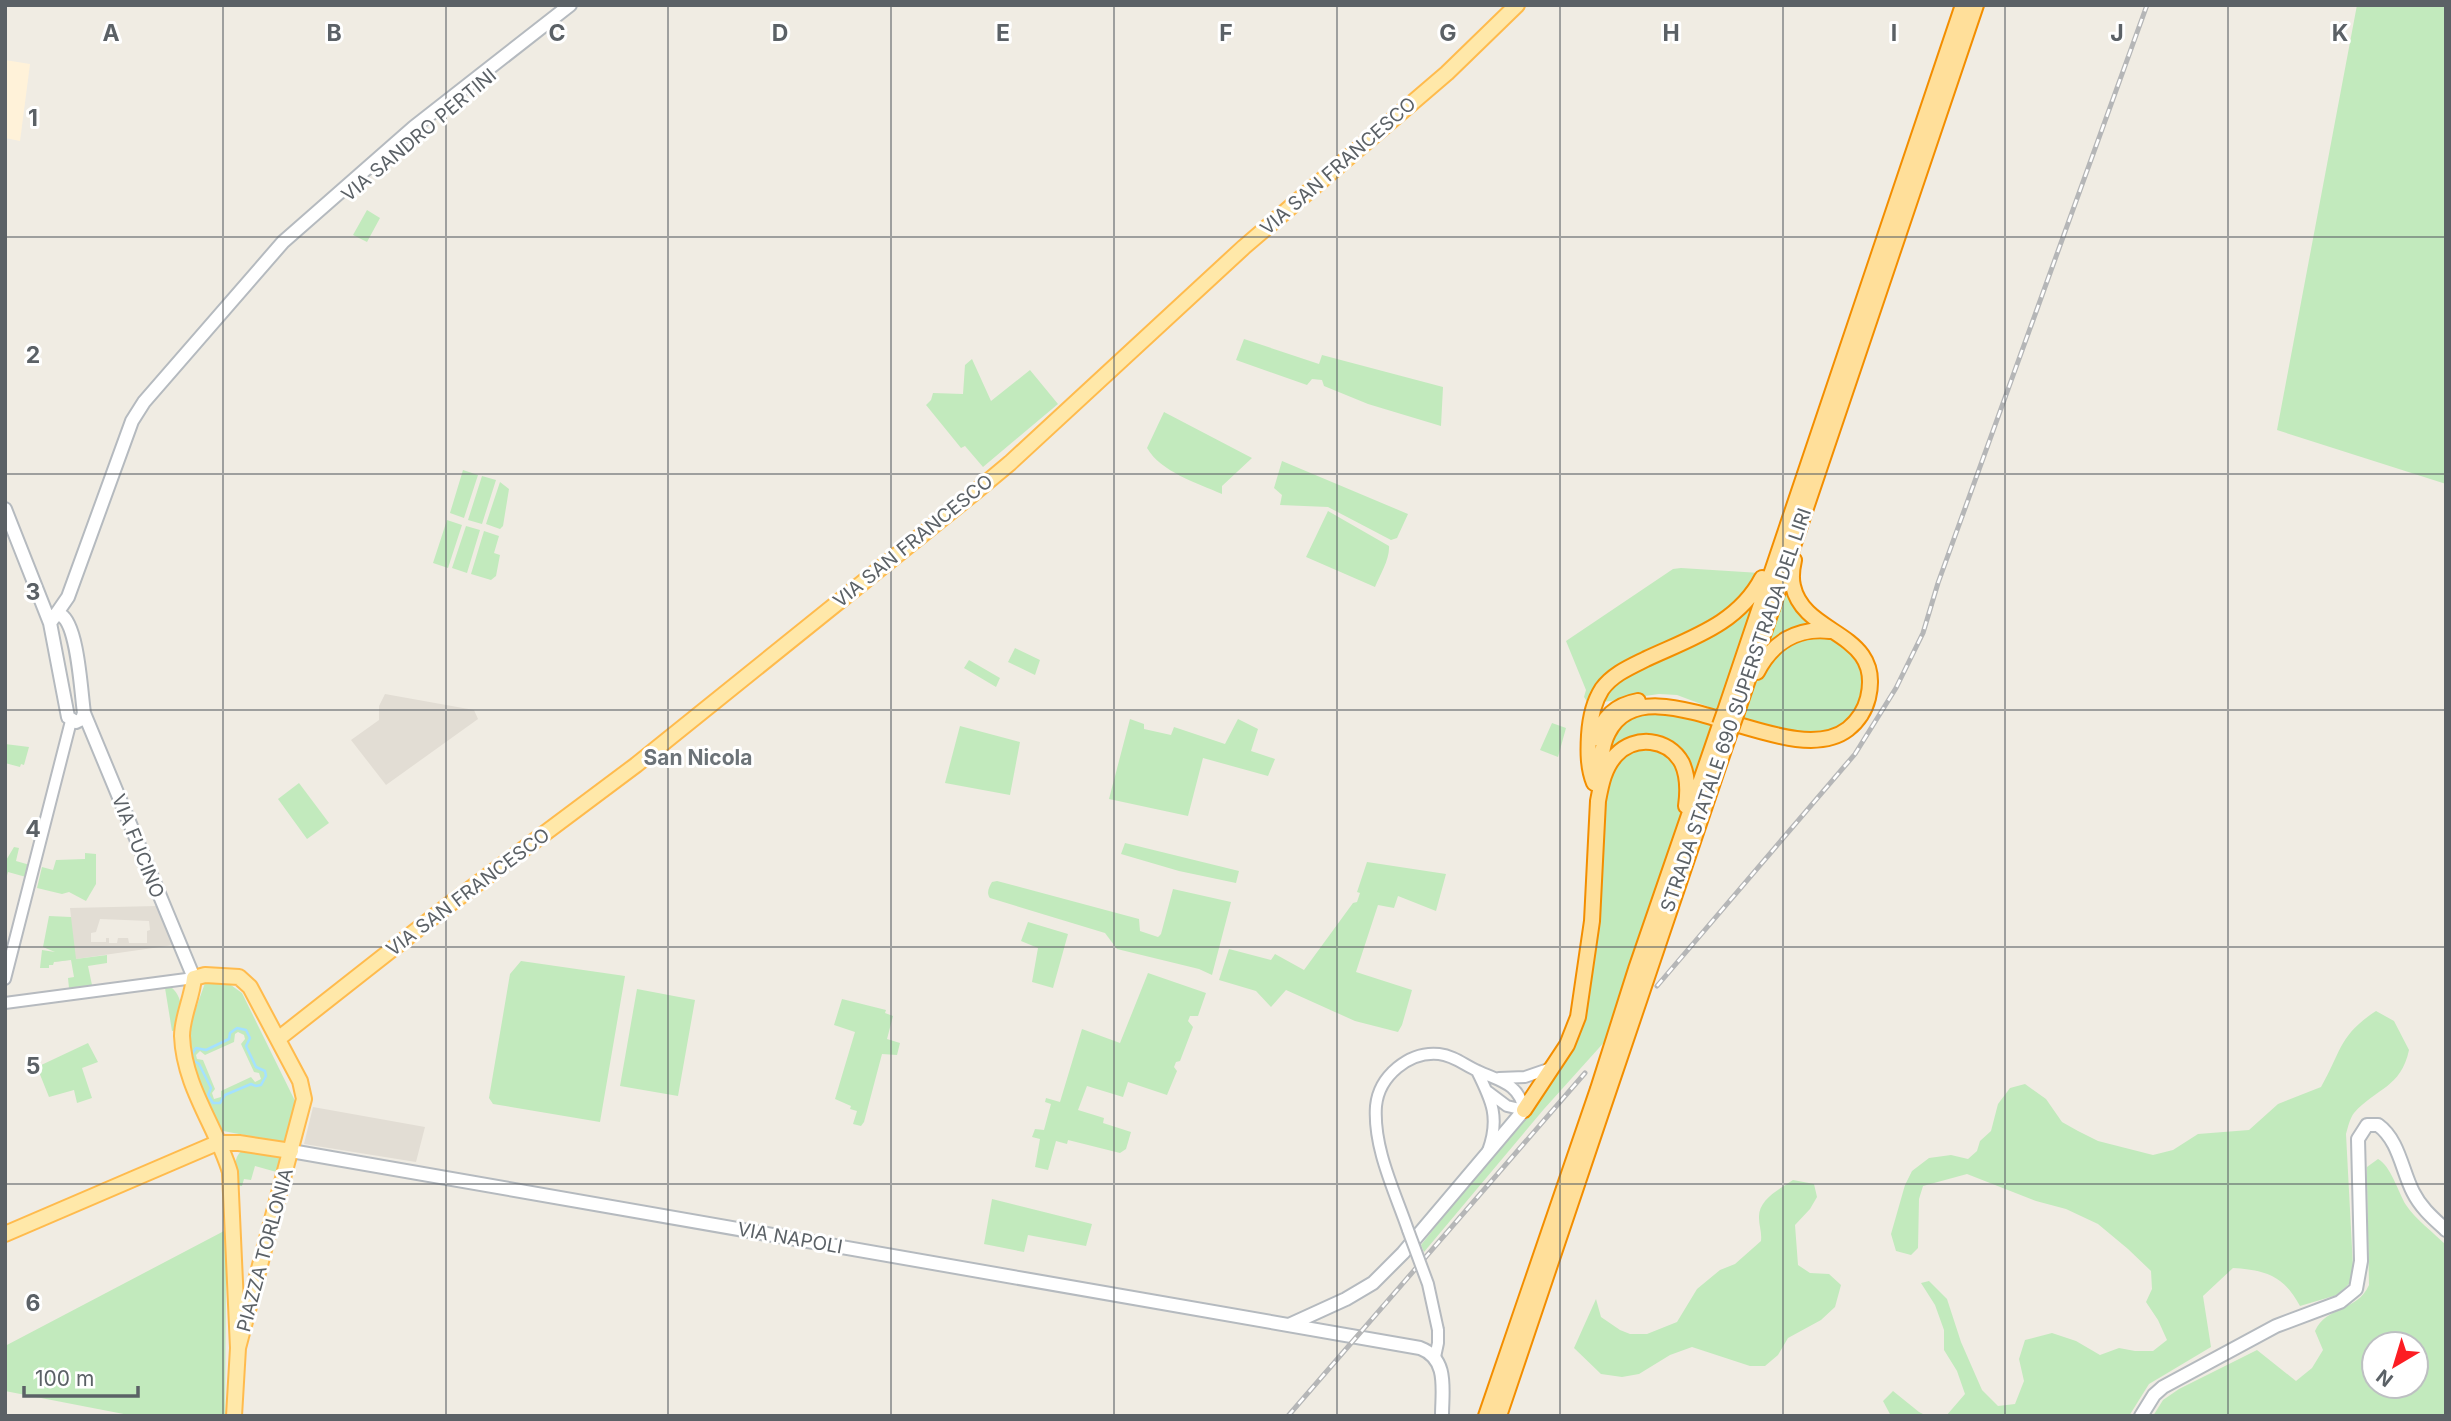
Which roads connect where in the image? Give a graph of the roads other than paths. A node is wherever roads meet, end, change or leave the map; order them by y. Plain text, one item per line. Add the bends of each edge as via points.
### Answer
1 (570, 5) edge
2 (580, 5) edge
3 (1517, 5) edge
4 (1963, 5) edge
5 (1976, 5) edge
6 (261, 269) junction
7 (5, 509) edge
8 (1793, 525) junction
9 (68, 597) junction
10 (52, 620) junction
11 (69, 624) junction
12 (1832, 631) junction
13 (84, 713) junction
14 (71, 721) junction
15 (1731, 721) junction
16 (1597, 784) junction
17 (1676, 852) junction
18 (194, 978) junction
19 (5, 979) edge
20 (5, 1003) edge
21 (278, 1039) junction
22 (1554, 1066) junction
23 (1477, 1071) junction
24 (1497, 1078) junction
25 (1487, 1091) junction
26 (1604, 1091) junction
27 (1524, 1110) junction
28 (217, 1143) junction
29 (239, 1143) junction
30 (292, 1152) junction
31 (1486, 1156) junction
32 (230, 1172) junction
33 (2446, 1230) edge
34 (5, 1234) edge
35 (1289, 1325) junction
36 (238, 1348) junction
37 (1435, 1357) junction
38 (234, 1416) edge
39 (1442, 1416) edge
40 (1486, 1416) edge
41 (1499, 1416) edge
42 (2141, 1416) edge

1 - 6 main road, VIA SANDRO PERTINI via 375,160 283,242
2 - 6 main road, VIA SANDRO PERTINI via 419,132
3 - 21 main road, VIA SAN FRANCESCO via 1447,73 1244,247 1010,463 636,765
4 - 8 highway, STRADA STATALE 690 SUPERSTRADA DEL LIRI
5 - 8 highway, STRADA STATALE 690 SUPERSTRADA DEL LIRI
6 - 9 main road, VIA SANDRO PERTINI via 135,414
7 - 10 main road
8 - 12 highway via 1793,588 1806,610
8 - 15 highway, STRADA STATALE 690 SUPERSTRADA DEL LIRI
8 - 16 highway via 1737,612 1710,631 1622,671 1601,691 1589,738 1590,769
9 - 10 main road
9 - 11 main road, VIA FUCINO
10 - 11 main road via 63,616
10 - 14 main road
11 - 13 main road, VIA FUCINO
12 - 15 highway via 1801,632 1773,648
12 - 15 highway via 1859,650 1869,671 1868,699 1856,721 1840,734 1819,740 1793,738
13 - 14 main road via 78,722
13 - 18 main road, VIA FUCINO
14 - 19 street
15 - 16 highway via 1678,701 1623,704 1599,730 1594,755
15 - 17 highway, STRADA STATALE 690 SUPERSTRADA DEL LIRI
15 - 26 highway, STRADA STATALE 690 SUPERSTRADA DEL LIRI
16 - 17 highway via 1614,758 1633,744 1657,743 1675,753 1685,770 1688,789
16 - 22 highway via 1592,921 1578,1017
17 - 26 highway, STRADA STATALE 690 SUPERSTRADA DEL LIRI via 1636,968
18 - 20 street
18 - 21 main road, PIAZZA TORLONIA via 230,975 244,979
18 - 28 main road, PIAZZA TORLONIA via 183,1027 185,1063
21 - 30 main road, PIAZZA TORLONIA via 303,1091
22 - 24 street via 1525,1077
22 - 27 highway
23 - 24 street
23 - 25 street
23 - 37 street, bridge via 1460,1060 1421,1054 1398,1067 1378,1092 1381,1151 1428,1284 1438,1330
24 - 27 street via 1522,1099
25 - 27 street via 1507,1106
25 - 31 street via 1495,1114
26 - 40 highway, STRADA STATALE 690 SUPERSTRADA DEL LIRI
26 - 41 highway, STRADA STATALE 690 SUPERSTRADA DEL LIRI
27 - 31 main road
28 - 29 main road
28 - 32 main road, PIAZZA TORLONIA
28 - 34 main road
29 - 30 main road
29 - 32 main road
30 - 35 main road, VIA NAPOLI
30 - 36 main road, PIAZZA TORLONIA
31 - 35 main road via 1373,1283
32 - 36 main road, PIAZZA TORLONIA
33 - 42 main road via 2414,1194 2388,1135 2378,1125 2367,1125 2358,1139 2361,1261 2356,1289 2340,1302 2276,1326 2163,1387
35 - 37 main road, VIA NAPOLI via 1414,1347
36 - 38 main road, PIAZZA TORLONIA
37 - 39 main road via 1441,1367

